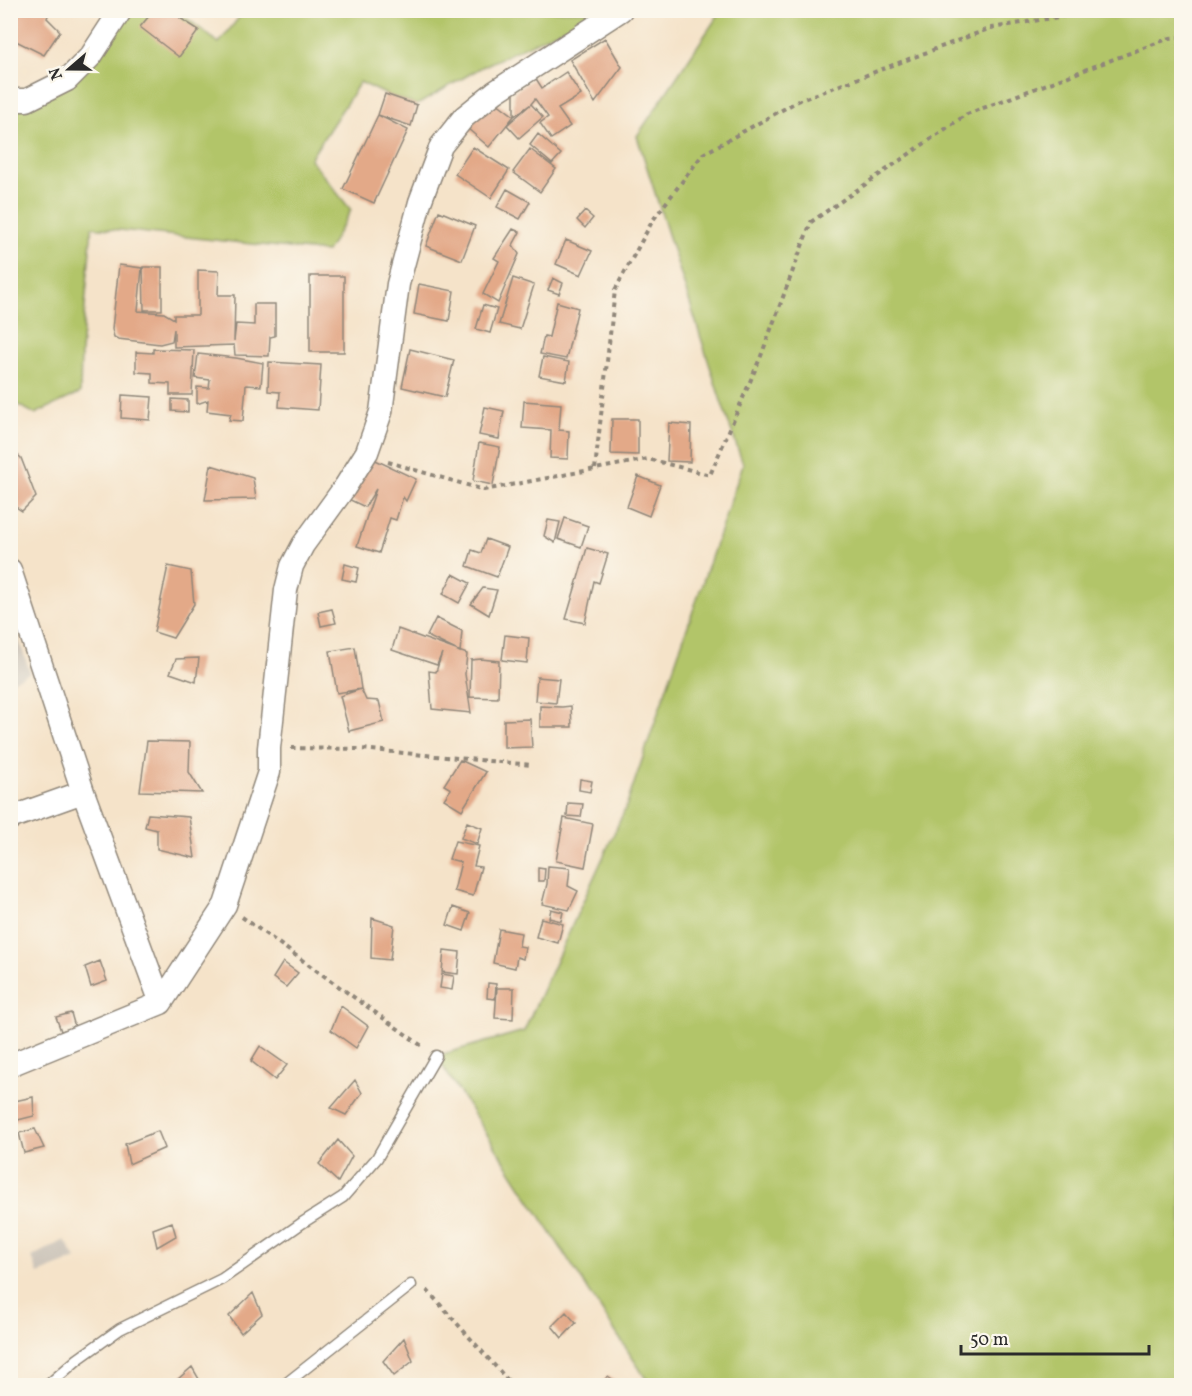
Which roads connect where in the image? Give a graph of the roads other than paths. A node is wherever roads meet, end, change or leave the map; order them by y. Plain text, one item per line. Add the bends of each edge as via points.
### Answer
1 (121, 10) edge
2 (621, 10) edge
3 (10, 100) edge
4 (10, 570) edge
5 (15, 594) edge
6 (83, 792) junction
7 (10, 818) edge
8 (161, 1003) junction
9 (436, 1056) road end
10 (10, 1065) edge
11 (411, 1285) road end
12 (46, 1386) edge
13 (283, 1386) edge

1 - 3 street via 91,56 67,80 27,100
2 - 8 street via 495,92 464,117 441,146 420,202 399,284 381,412 367,452 292,566 286,590 269,772 225,905
4 - 5 street
5 - 6 street
6 - 7 street
6 - 8 street
8 - 10 street
9 - 12 lane via 377,1158 343,1197 222,1279 120,1329
11 - 13 lane

